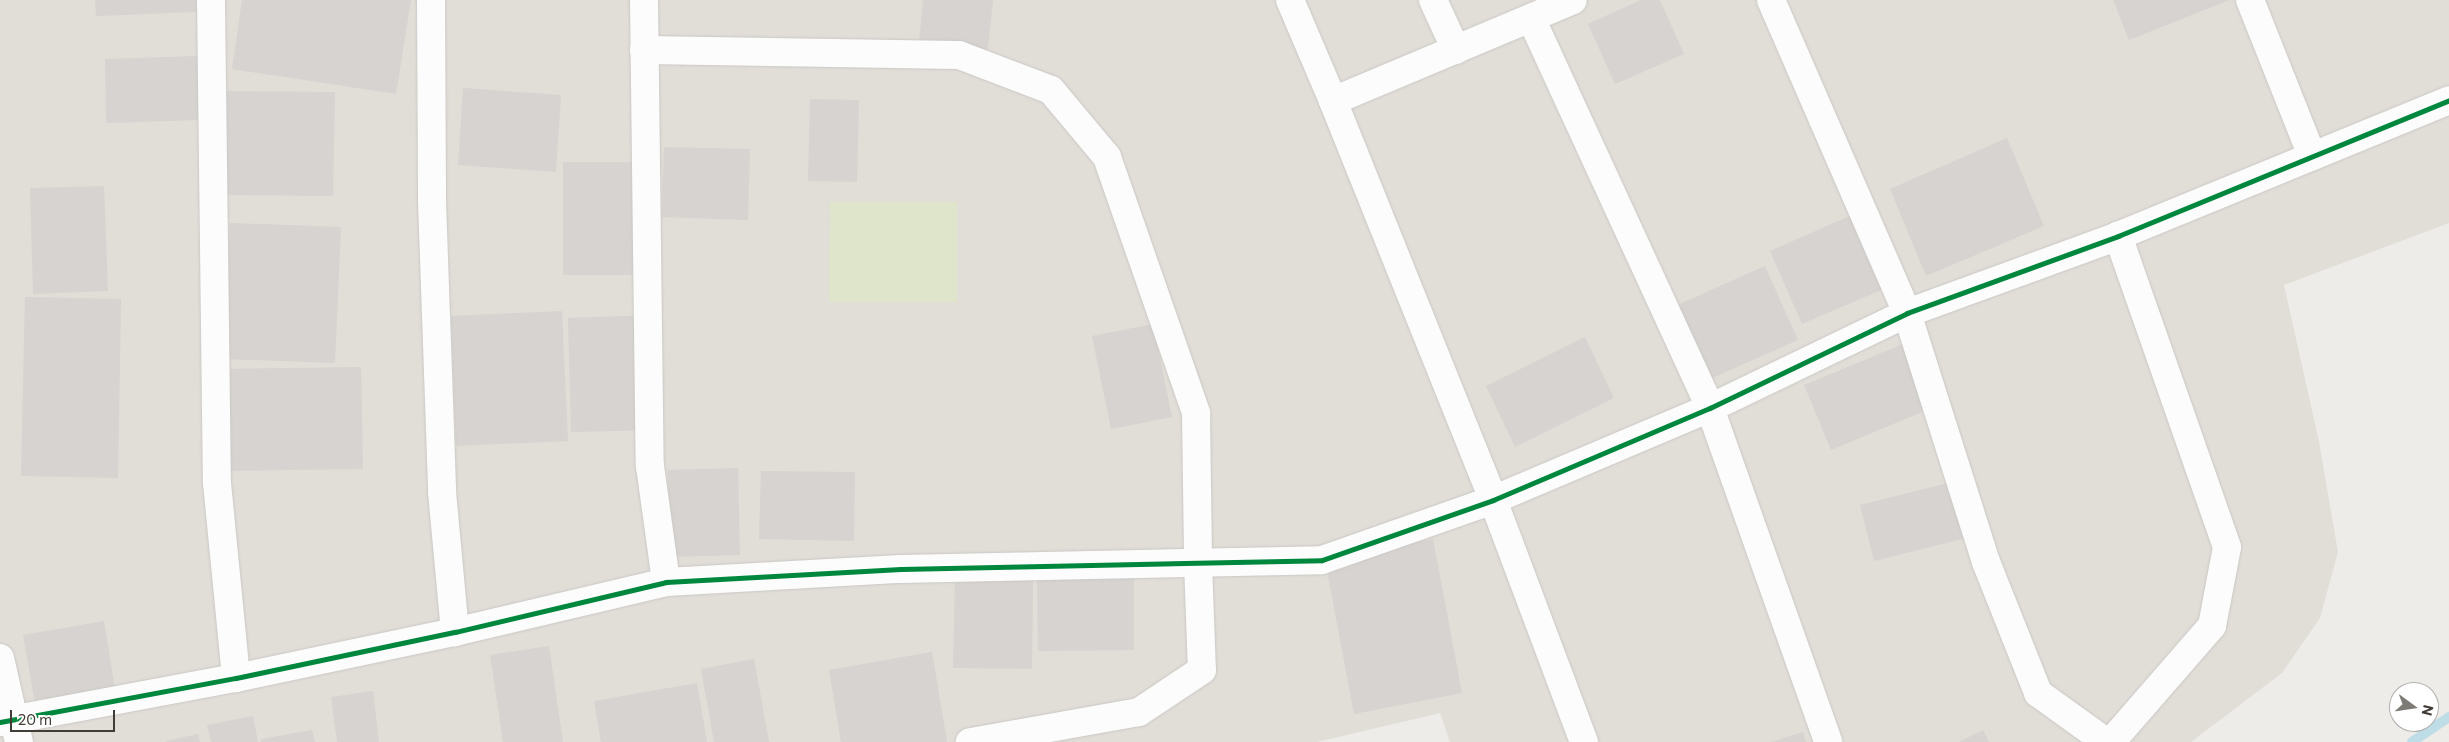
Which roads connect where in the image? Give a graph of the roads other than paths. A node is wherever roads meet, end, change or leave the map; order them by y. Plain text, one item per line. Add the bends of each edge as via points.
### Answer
1 (211, 0) edge
2 (431, 0) edge
3 (644, 0) edge
4 (1290, 0) edge
5 (1433, 0) edge
6 (1573, 0) edge
7 (1771, 0) edge
8 (2250, 0) edge
9 (1531, 18) junction
10 (644, 50) junction
11 (1456, 50) junction
12 (2449, 100) edge
13 (1333, 101) junction
14 (2312, 156) junction
15 (2118, 236) junction
16 (1907, 314) junction
17 (1710, 408) junction
18 (1493, 500) junction
19 (1198, 563) junction
20 (666, 582) junction
21 (455, 632) junction
22 (0, 658) edge
23 (236, 678) junction
24 (11, 728) edge
25 (985, 740) edge
26 (1584, 742) edge
27 (1828, 742) edge
28 (2106, 742) edge
29 (2111, 742) edge

1 - 23 street via 217,483
2 - 21 street via 432,201 442,492
3 - 10 street
4 - 13 street
5 - 11 street
6 - 9 street
7 - 16 street
8 - 14 street
9 - 11 street
9 - 17 street
10 - 19 street via 959,55 1051,90 1107,157 1196,413
10 - 20 street via 650,466
11 - 13 street
12 - 14 street
13 - 18 street
14 - 15 street
15 - 16 street
15 - 29 street via 2227,547 2212,626
16 - 17 street
16 - 28 street via 1986,562 2038,693
17 - 18 street
17 - 27 street
18 - 19 street via 1322,560
18 - 26 street
19 - 20 street via 901,569
19 - 25 street via 1202,670 1139,712
20 - 21 street
21 - 23 street
22 - 24 street
23 - 24 street

